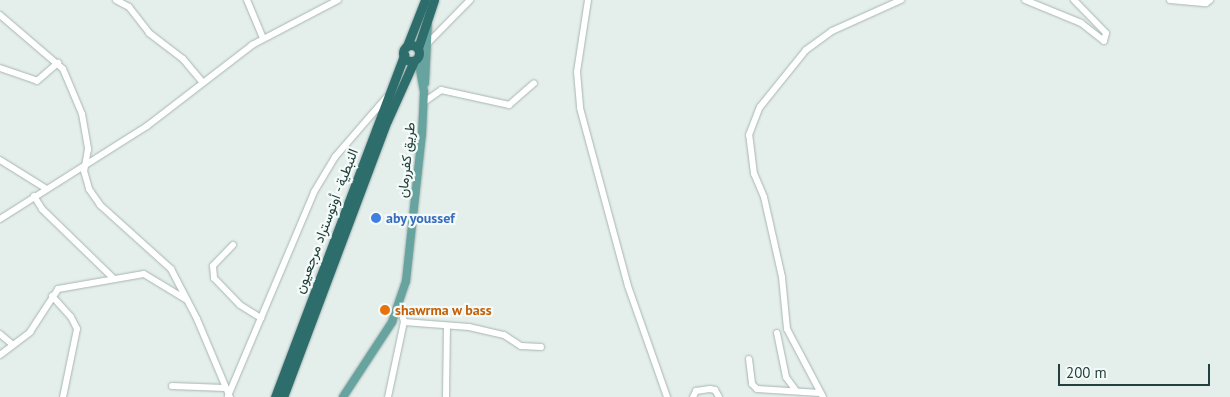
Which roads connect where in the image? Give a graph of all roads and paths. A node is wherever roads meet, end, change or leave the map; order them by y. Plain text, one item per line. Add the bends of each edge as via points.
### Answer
1 (116, 0) edge
2 (247, 0) edge
3 (338, 0) edge
4 (470, 0) edge
5 (588, 0) edge
6 (901, 0) edge
7 (1025, 0) edge
8 (1074, 0) edge
9 (1170, 0) edge
10 (1210, 0) edge
11 (430, 4) edge
12 (0, 15) edge
13 (264, 38) junction
14 (405, 51) junction
15 (419, 53) junction
16 (58, 63) junction
17 (0, 68) edge
18 (203, 83) junction
19 (534, 83) dead end
20 (424, 92) junction
21 (388, 96) junction
22 (424, 102) junction
23 (0, 160) edge
24 (84, 168) junction
25 (45, 188) junction
26 (34, 196) junction
27 (0, 219) edge
28 (233, 245) dead end
29 (114, 279) junction
30 (52, 296) junction
31 (188, 300) junction
32 (400, 305) junction
33 (261, 318) junction
34 (404, 322) junction
35 (447, 326) junction
36 (777, 333) dead end
37 (0, 334) edge
38 (13, 345) junction
39 (541, 347) dead end
40 (0, 355) edge
41 (749, 359) dead end
42 (172, 386) dead end
43 (225, 388) junction
44 (796, 391) junction
45 (822, 395) edge
46 (229, 396) edge
47 (63, 397) edge
48 (275, 397) edge
49 (283, 397) edge
50 (343, 397) edge
51 (388, 397) edge
52 (446, 397) edge
53 (667, 397) edge
54 (693, 397) edge
55 (719, 397) edge

1 - 18 street via 129,7 149,33 183,59
2 - 13 street
3 - 13 street
4 - 15 street
5 - 53 street via 577,72 581,115 630,293
6 - 45 street via 832,31 806,50 764,100 749,135 754,174 764,197 782,277 788,329
7 - 8 street via 1069,16 1104,41 1106,34
9 - 10 street via 1206,3
11 - 14 highway, النبطية - أوتوستراد مرجعيون
11 - 15 highway, النبطية - أوتوستراد مرجعيون
12 - 16 street
13 - 18 street
14 - 15 highway
14 - 15 highway
14 - 21 highway, النبطية - أوتوستراد مرجعيون
15 - 20 main road, طريق كفررمان
15 - 20 main road
15 - 49 highway, النبطية - أوتوستراد مرجعيون via 389,114
16 - 17 street via 37,81
16 - 24 street via 79,100 88,149
18 - 24 street
19 - 22 street via 509,105 441,90
20 - 22 main road, طريق كفررمان
21 - 33 street via 328,166
21 - 48 highway, النبطية - أوتوستراد مرجعيون
22 - 32 main road, طريق كفررمان via 409,255
23 - 25 street
24 - 25 street
24 - 31 street via 89,189 100,205 161,257
25 - 26 street
26 - 27 street
26 - 29 street via 42,209
28 - 33 street via 213,266 214,278 240,305
29 - 30 street via 58,289
29 - 31 street via 144,274
30 - 38 street via 30,332
30 - 47 street via 72,316 77,329
31 - 43 street
32 - 34 street
32 - 50 main road, طريق كفررمان
33 - 46 street
34 - 35 street
34 - 51 street
35 - 39 street via 504,335 521,346
35 - 52 street
36 - 44 street via 786,377
37 - 38 street
38 - 40 street
41 - 44 street via 752,384 757,389
42 - 43 street
43 - 46 street
44 - 45 street
54 - 55 street via 696,391 710,389 715,390

